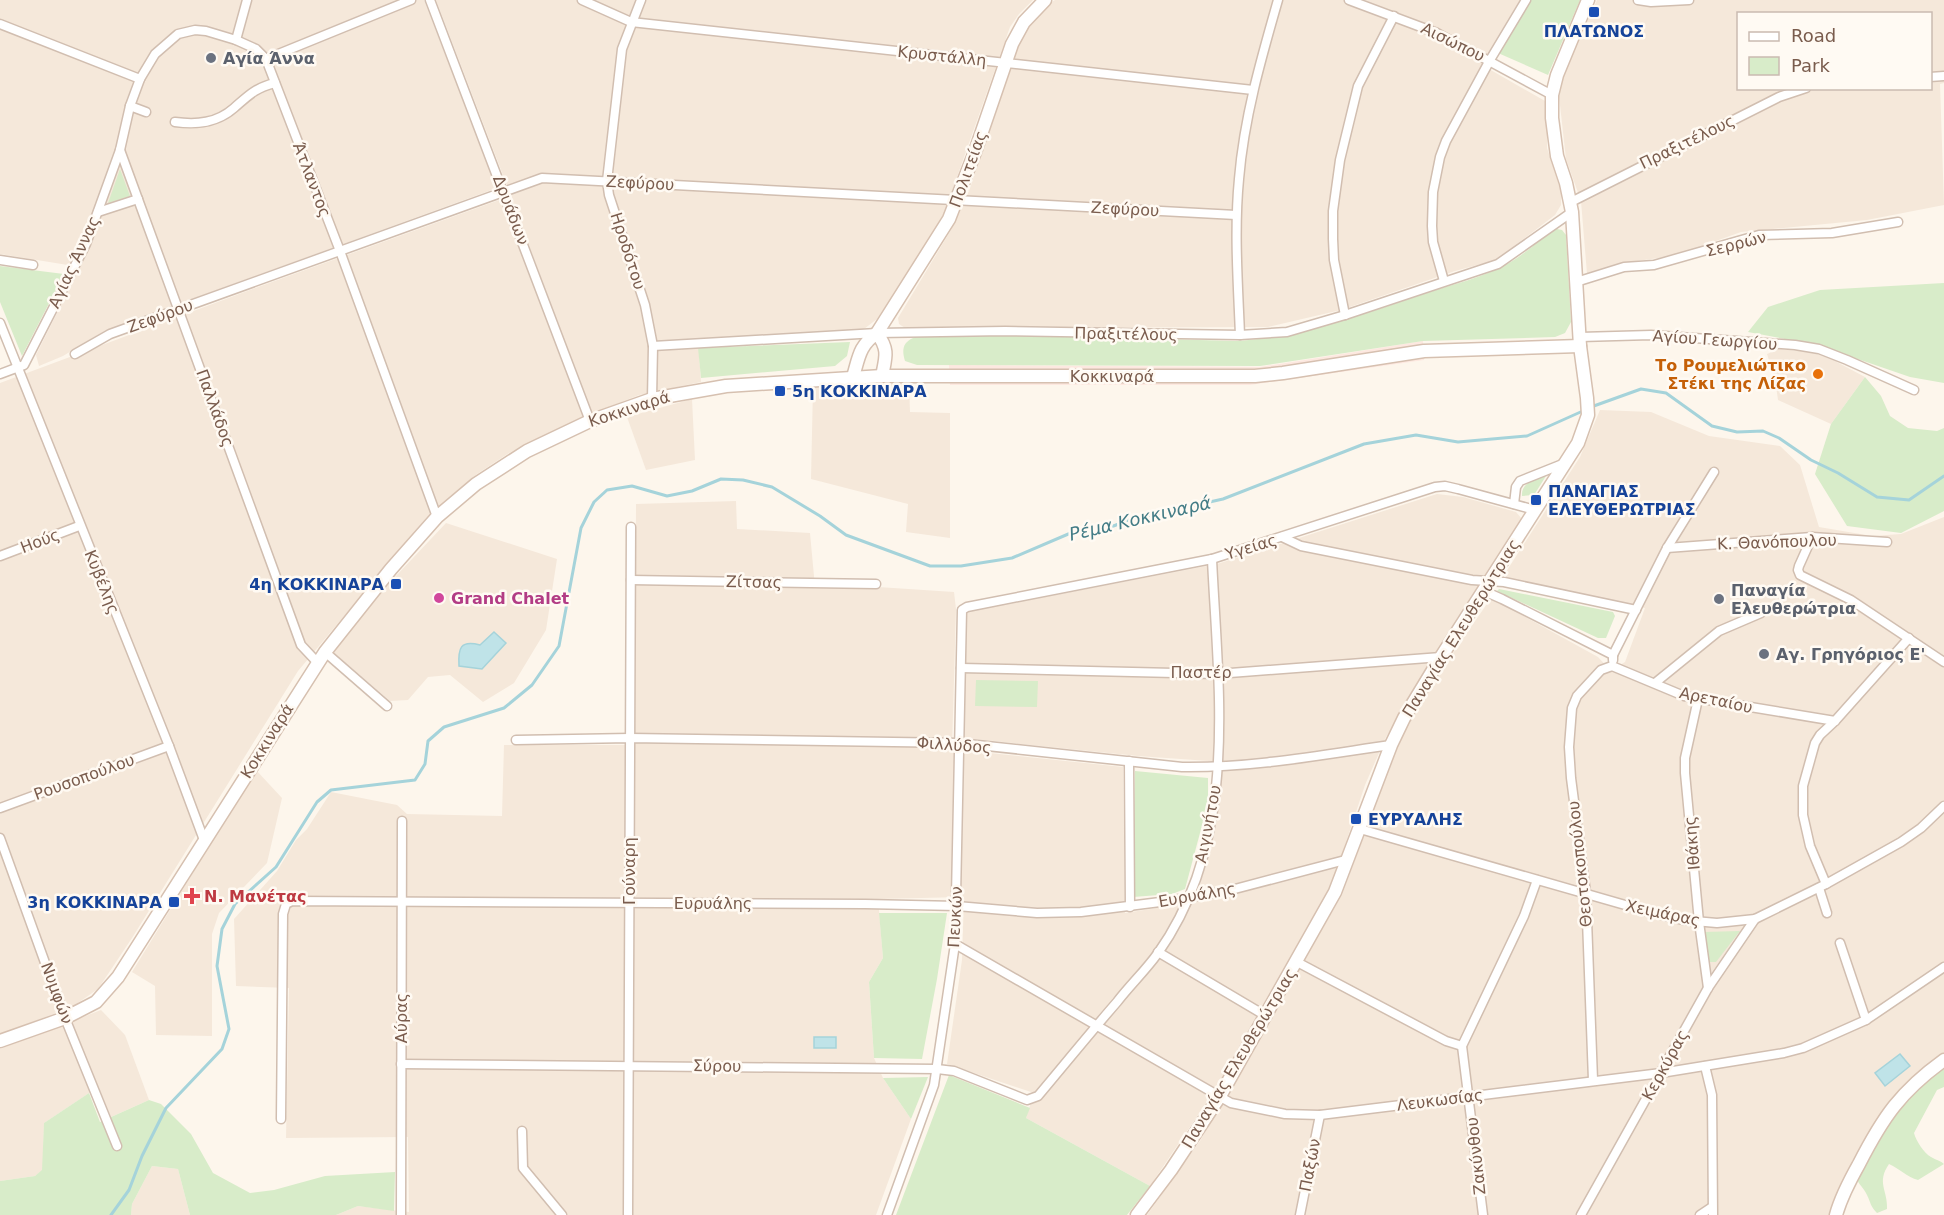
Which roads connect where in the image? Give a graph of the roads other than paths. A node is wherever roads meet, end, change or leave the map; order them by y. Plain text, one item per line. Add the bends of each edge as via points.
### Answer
1 (247, 0) edge
2 (411, 0) edge
3 (430, 0) edge
4 (582, 0) edge
5 (641, 0) edge
6 (1046, 0) edge
7 (1278, 0) edge
8 (1349, 0) edge
9 (1526, 0) edge
10 (1588, 0) edge
11 (1638, 0) edge
12 (1689, 0) edge
13 (1394, 16) junction
14 (631, 22) junction
15 (0, 24) edge
16 (236, 40) junction
17 (266, 59) junction
18 (1490, 60) junction
19 (1005, 63) junction
20 (140, 79) junction
21 (275, 83) junction
22 (1253, 90) junction
23 (1801, 90) edge
24 (1552, 95) junction
25 (130, 106) junction
26 (146, 112) dead end
27 (175, 122) dead end
28 (120, 150) junction
29 (607, 181) junction
30 (504, 190) junction
31 (138, 199) junction
32 (957, 200) junction
33 (1571, 207) junction
34 (98, 212) junction
35 (1236, 215) junction
36 (1898, 222) dead end
37 (340, 251) junction
38 (0, 260) edge
39 (33, 265) dead end
40 (1444, 281) junction
41 (1576, 282) junction
42 (179, 308) junction
43 (1345, 315) junction
44 (0, 323) edge
45 (877, 333) junction
46 (1240, 335) junction
47 (1580, 341) junction
48 (653, 346) junction
49 (75, 354) dead end
50 (18, 368) junction
51 (0, 374) edge
52 (882, 376) junction
53 (853, 377) junction
54 (1914, 390) dead end
55 (652, 399) junction
56 (591, 421) junction
57 (1565, 463) junction
58 (1714, 472) dead end
59 (1514, 504) junction
60 (1535, 510) junction
61 (437, 517) junction
62 (80, 526) junction
63 (631, 527) dead end
64 (1282, 537) junction
65 (1812, 537) junction
66 (1887, 542) dead end
67 (1668, 548) junction
68 (0, 556) edge
69 (1212, 559) junction
70 (631, 580) junction
71 (876, 584) dead end
72 (1487, 587) junction
73 (962, 610) joint
74 (1636, 610) junction
75 (1761, 613) dead end
76 (1910, 638) junction
77 (1613, 655) junction
78 (321, 657) junction
79 (1441, 657) junction
80 (1944, 662) edge
81 (1612, 666) junction
82 (961, 668) junction
83 (1217, 674) junction
84 (1655, 683) junction
85 (1698, 699) junction
86 (387, 706) dead end
87 (1835, 721) junction
88 (630, 738) junction
89 (516, 740) dead end
90 (959, 743) junction
91 (1391, 745) junction
92 (169, 746) junction
93 (1129, 761) junction
94 (1218, 768) junction
95 (1944, 806) edge
96 (0, 808) edge
97 (402, 821) dead end
98 (1360, 829) junction
99 (0, 838) edge
100 (204, 840) junction
101 (1349, 859) junction
102 (1537, 880) junction
103 (1822, 886) junction
104 (1586, 893) junction
105 (1189, 897) junction
106 (401, 902) junction
107 (629, 902) junction
108 (957, 906) junction
109 (1130, 907) junction
110 (1827, 913) dead end
111 (1755, 919) junction
112 (1699, 922) junction
113 (1840, 943) dead end
114 (955, 944) junction
115 (1158, 952) junction
116 (1298, 962) junction
117 (1944, 967) edge
118 (1708, 988) junction
119 (1266, 1016) junction
120 (65, 1018) junction
121 (1866, 1020) junction
122 (1097, 1025) junction
123 (0, 1041) edge
124 (1462, 1046) junction
125 (1944, 1059) edge
126 (401, 1064) junction
127 (628, 1065) junction
128 (1705, 1066) junction
129 (937, 1069) junction
130 (1660, 1072) junction
131 (1593, 1080) junction
132 (1220, 1096) junction
133 (1469, 1097) junction
134 (1027, 1100) joint
135 (1320, 1115) junction
136 (281, 1119) dead end
137 (522, 1131) dead end
138 (117, 1146) dead end
139 (1713, 1211) edge
140 (401, 1215) edge
141 (562, 1215) edge
142 (628, 1215) edge
143 (887, 1215) edge
144 (1137, 1215) edge
145 (1300, 1215) edge
146 (1483, 1215) edge
147 (1581, 1215) edge
148 (1700, 1215) edge
149 (1836, 1215) edge

1 - 16 street
2 - 17 street
3 - 30 street, Δρυάδων
4 - 14 street, Κρυστάλλη
5 - 14 street, Ηροδότου
6 - 19 street, Πολιτείας via 1018,30
7 - 22 street
8 - 13 street, Αισώπου
9 - 18 street
10 - 24 street, Παναγίας Ελευθερώτριας
11 - 12 street
13 - 18 street, Αισώπου
13 - 43 street via 1358,86 1340,160 1333,249
14 - 19 street, Κρυστάλλη
14 - 29 street, Ηροδότου via 622,49
15 - 20 street
16 - 17 street via 256,49
16 - 20 street via 206,31 178,34 155,54
17 - 21 street, Άτλαντος
18 - 24 street, Αισώπου
18 - 40 street via 1446,141 1436,175 1432,226
19 - 22 street, Κρυστάλλη
19 - 32 street, Πολιτείας
20 - 25 street
21 - 27 street via 253,90 232,110 207,122
21 - 37 street, Άτλαντος
22 - 35 street
23 - 33 street, Πραξιτέλους via 1769,102
24 - 33 street, Παναγίας Ελευθερώτριας via 1557,156
25 - 26 street
25 - 28 street
28 - 31 street, Παλλάδος
28 - 34 street, Αγίας Άννας
29 - 30 street, Ζεφύρου via 542,178
29 - 32 street, Ζεφύρου
29 - 48 street, Ηροδότου via 639,284
30 - 37 street, Ζεφύρου
30 - 56 street, Δρυάδων
31 - 34 street
31 - 42 street, Παλλάδος
32 - 35 street, Ζεφύρου
32 - 45 street, Πολιτείας
33 - 40 street, Πραξιτέλους via 1498,264
33 - 41 street, Παναγίας Ελευθερώτριας
34 - 50 street, Αγίας Άννας via 86,244 27,360
35 - 46 street
36 - 41 street, Σερρών via 1832,233 1759,236
37 - 42 street, Ζεφύρου
37 - 61 street, Άτλαντος
38 - 39 street
40 - 43 street, Πραξιτέλους
41 - 47 street, Παναγίας Ελευθερώτριας
42 - 49 street, Ζεφύρου via 110,334
42 - 78 street, Παλλάδος via 302,645
43 - 46 street, Πραξιτέλους via 1287,332
44 - 50 street, Κυβέλης
45 - 46 street, Πραξιτέλους
45 - 48 street, Πραξιτέλους
45 - 52 street via 886,351
45 - 53 street, Πολιτείας via 862,347
47 - 52 street, Κοκκιναρά via 1424,351 1255,376
47 - 54 street, Αγίου Γεωργίου via 1650,335 1795,345 1819,349
47 - 57 street, Παναγίας Ελευθερώτριας via 1588,415
48 - 55 street, Ηροδότου
50 - 51 street
50 - 62 street, Κυβέλης
52 - 53 street, Κοκκιναρά
53 - 55 street, Κοκκιναρά via 726,386
55 - 56 street, Κοκκιναρά
56 - 61 street, Κοκκιναρά via 527,451 476,484
57 - 59 street via 1520,481
57 - 60 street, Παναγίας Ελευθερώτριας
58 - 67 street
59 - 60 street, Υγείας
59 - 64 street, Υγείας via 1445,486
60 - 72 street, Παναγίας Ελευθερώτριας
61 - 78 street, Κοκκιναρά
62 - 68 street, Ηούς
62 - 92 street, Κυβέλης
63 - 70 street, Γούναρη
64 - 69 street, Υγείας
64 - 72 street via 1301,546
65 - 66 street, Κ. Θανόπουλου
65 - 67 street, Κ. Θανόπουλου
65 - 76 street via 1799,566 1800,575 1851,600
67 - 74 street
69 - 73 street, Υγείας
69 - 83 street, Αιγινήτου
70 - 71 street, Ζίτσας
70 - 88 street, Γούναρη
72 - 74 street via 1504,582
72 - 77 street
72 - 79 street, Παναγίας Ελευθερώτριας
73 - 82 street, Πευκών
74 - 77 street
75 - 84 street via 1719,631
76 - 80 street
76 - 87 street
77 - 81 street
78 - 86 street, Παλλάδος
78 - 100 street, Κοκκιναρά
79 - 83 street, Παστέρ
79 - 91 street, Παναγίας Ελευθερώτριας
81 - 84 street, Αρεταίου
81 - 104 street, Θεοτοκοπούλου via 1591,679 1572,708 1570,778
82 - 83 street, Παστέρ
82 - 90 street, Πευκών
83 - 94 street, Αιγινήτου
84 - 85 street, Αρεταίου
85 - 87 street, Αρεταίου
85 - 112 street, Ιθάκης via 1685,773
87 - 103 street via 1815,743 1803,786 1803,815
88 - 89 street, Φιλλύδος
88 - 90 street, Φιλλύδος
88 - 107 street, Γούναρη
90 - 93 street, Φιλλύδος
90 - 108 street, Πευκών
91 - 94 street, Φιλλύδος
91 - 98 street, Παναγίας Ελευθερώτριας
92 - 96 street, Ρουσοπούλου
92 - 100 street, Κυβέλης
93 - 94 street, Φιλλύδος
93 - 109 street
94 - 105 street, Αιγινήτου via 1215,806
95 - 103 street, Χειμάρας via 1914,833
97 - 106 street, Αύρας
98 - 101 street, Παναγίας Ελευθερώτριας
98 - 102 street, Χειμάρας
99 - 120 street, Νυμφών
100 - 120 street, Κοκκιναρά via 118,976 96,1002
101 - 105 street, Ευρυάλης
101 - 116 street, Παναγίας Ελευθερώτριας
102 - 104 street, Χειμάρας
102 - 124 street
103 - 110 street
103 - 111 street, Χειμάρας
104 - 112 street, Χειμάρας
104 - 131 street, Θεοτοκοπούλου
105 - 109 street, Ευρυάλης
105 - 115 street, Αιγινήτου
106 - 107 street, Ευρυάλης
106 - 126 street, Αύρας
106 - 136 street, Ευρυάλης via 292,901 284,908
107 - 108 street, Ευρυάλης
107 - 127 street, Γούναρη
108 - 109 street, Ευρυάλης via 1037,913
108 - 114 street, Πευκών
111 - 112 street, Χειμάρας
111 - 118 street, Κερκύρας
112 - 118 street, Ιθάκης
113 - 121 street
114 - 122 street, Λευκωσίας
114 - 129 street, Πευκών
115 - 119 street
115 - 122 street, Αιγινήτου
116 - 119 street, Παναγίας Ελευθερώτριας
116 - 124 street
117 - 121 street, Λευκωσίας
118 - 130 street, Κερκύρας
119 - 132 street, Παναγίας Ελευθερώτριας
120 - 123 street, Κοκκιναρά
120 - 138 street, Νυμφών
121 - 128 street, Λευκωσίας via 1784,1053
122 - 132 street, Λευκωσίας
122 - 134 street, Αιγινήτου via 1038,1096
124 - 133 street, Ζακύνθου
125 - 149 street via 1889,1111 1846,1188
126 - 127 street, Σύρου
126 - 140 street, Αύρας
127 - 129 street, Σύρου
127 - 142 street, Γούναρη
128 - 130 street, Λευκωσίας
128 - 139 street via 1712,1095
129 - 134 street, Σύρου via 954,1071
129 - 143 street, Πευκών
130 - 131 street, Λευκωσίας
130 - 147 street, Κερκύρας
131 - 133 street, Λευκωσίας
132 - 135 street, Λευκωσίας via 1262,1111
132 - 144 street, Παναγίας Ελευθερώτριας
133 - 135 street, Λευκωσίας
133 - 146 street, Ζακύνθου
135 - 145 street, Παξών
137 - 141 street via 524,1172
139 - 148 street

